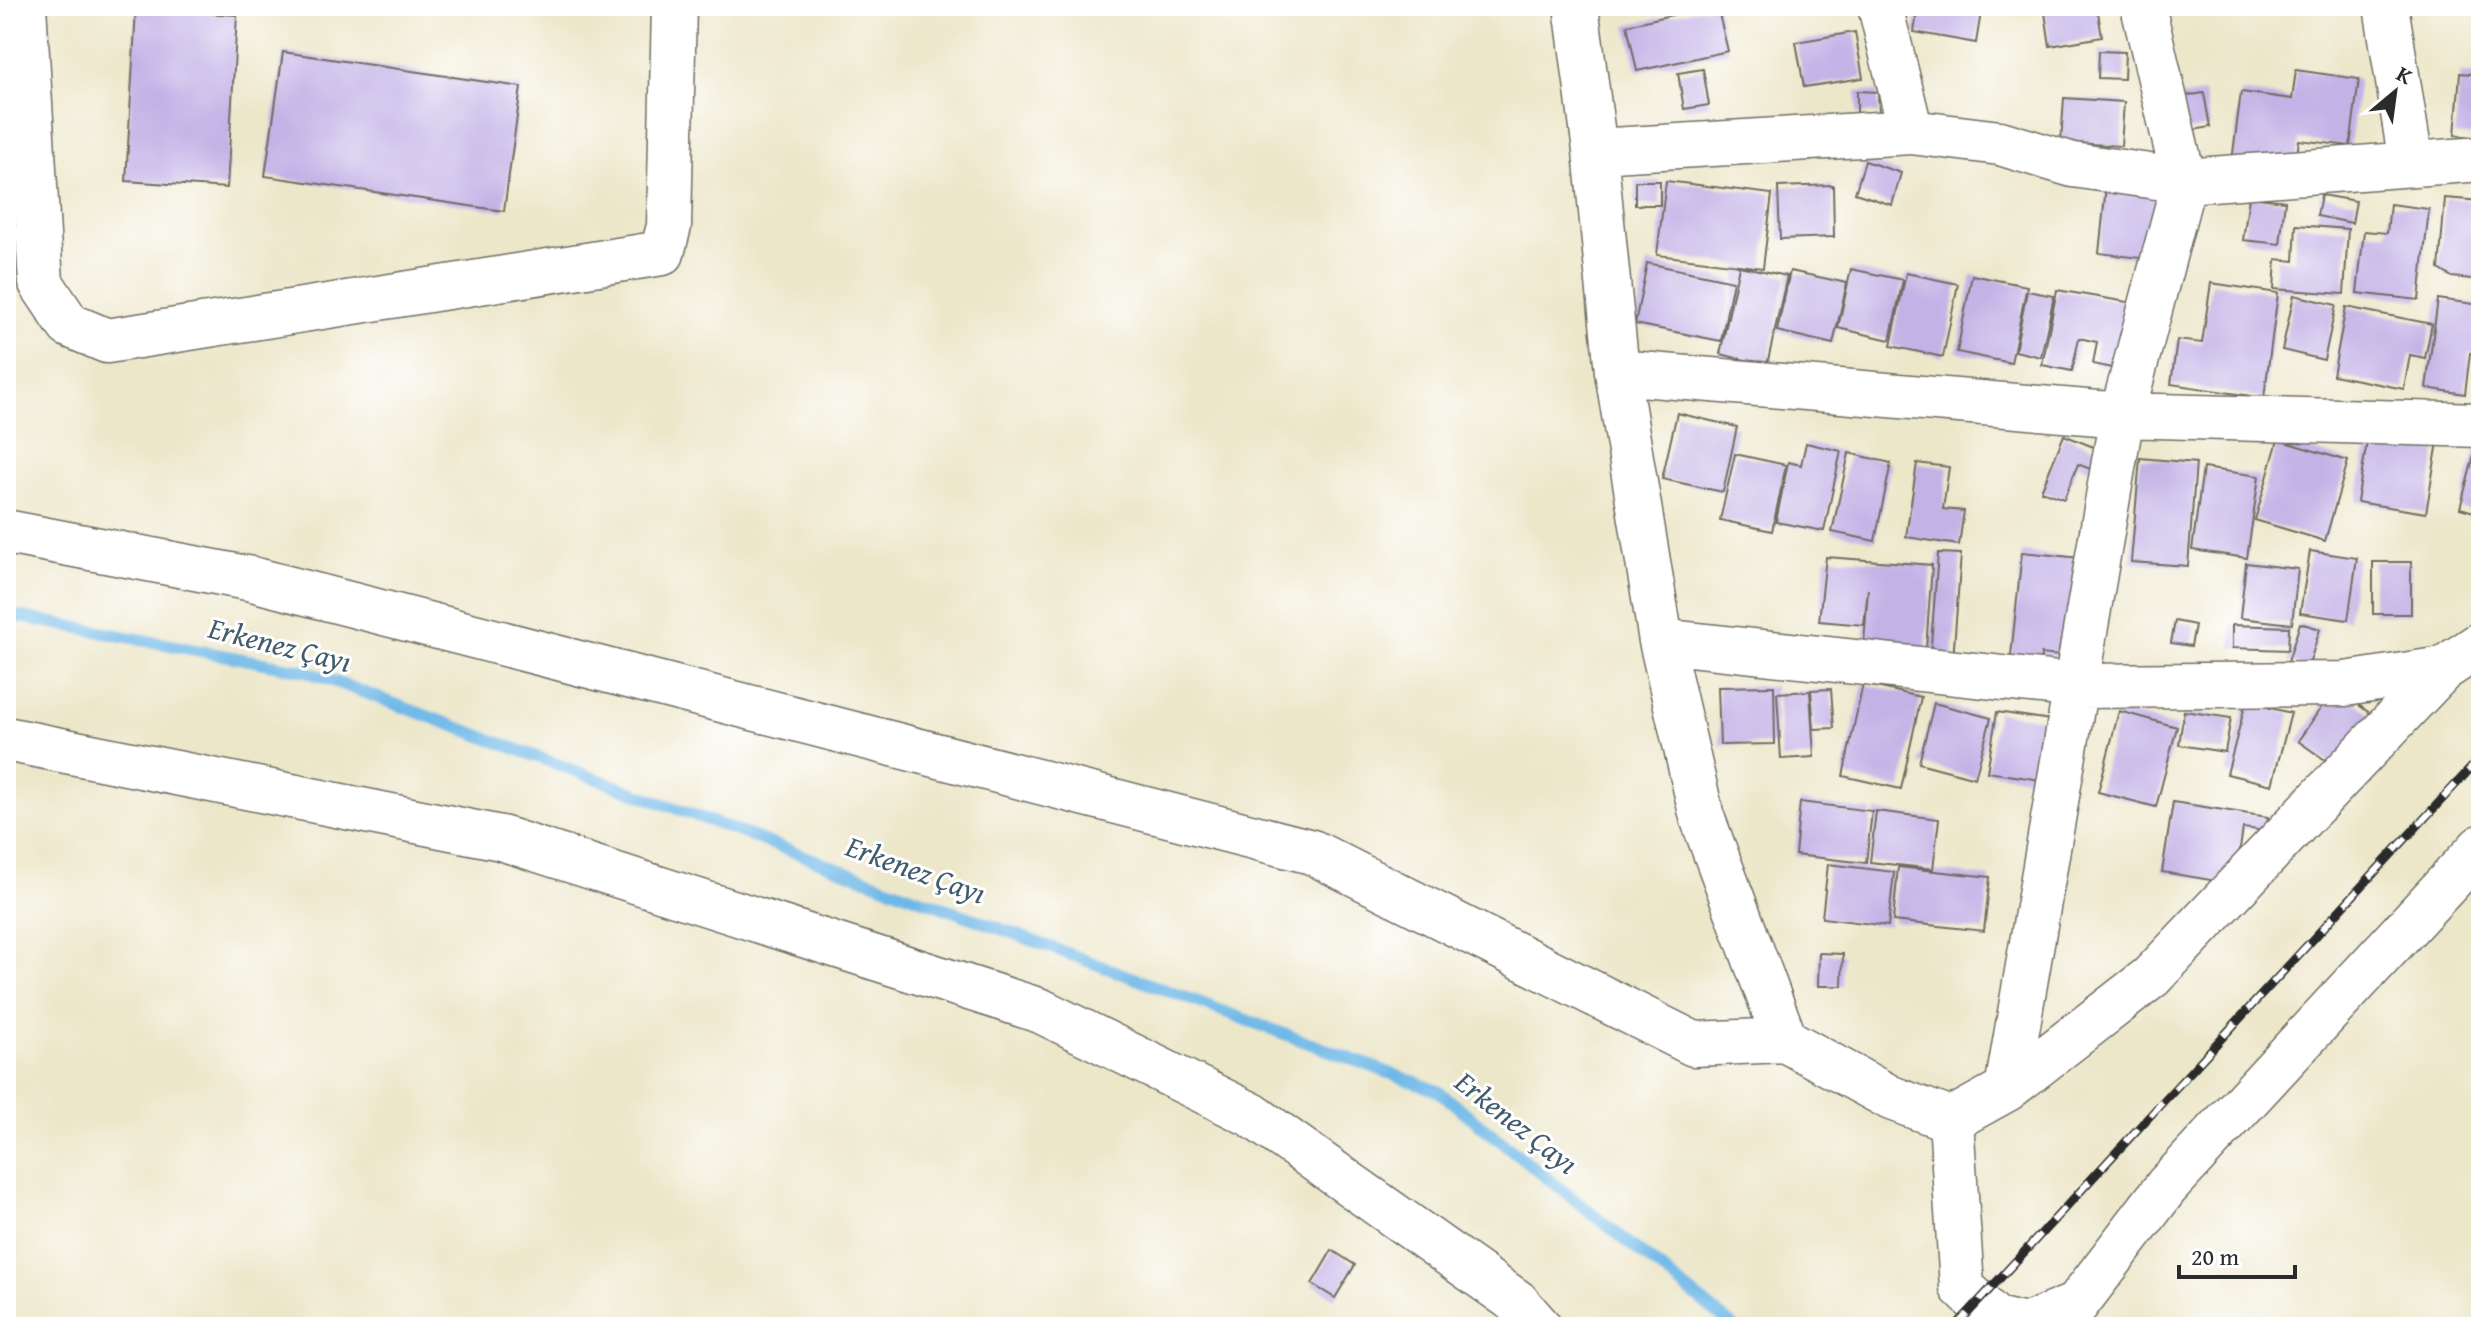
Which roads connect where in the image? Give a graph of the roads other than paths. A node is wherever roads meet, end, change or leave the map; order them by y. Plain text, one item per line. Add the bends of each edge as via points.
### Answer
1 (24, 6) edge
2 (674, 6) edge
3 (1576, 6) edge
4 (1880, 6) edge
5 (2143, 6) edge
6 (2386, 6) edge
7 (1911, 132) junction
8 (1595, 151) junction
9 (2481, 159) edge
10 (2411, 163) junction
11 (2184, 181) junction
12 (1617, 372) junction
13 (2122, 415) junction
14 (2481, 425) edge
15 (6, 532) edge
16 (1661, 641) junction
17 (2481, 644) edge
18 (2443, 669) junction
19 (2077, 686) junction
20 (6, 739) edge
21 (2481, 847) edge
22 (1785, 1040) junction
23 (2007, 1089) junction
24 (1951, 1120) junction
25 (1539, 1327) edge

1 - 2 street via 41,283 69,325 107,341 662,253 669,226
3 - 8 street
4 - 7 street
5 - 11 street
6 - 10 street
7 - 8 street
7 - 11 street via 2000,143 2073,165
8 - 12 street
9 - 10 street
10 - 11 street
11 - 13 street
12 - 13 street
12 - 16 street
13 - 14 street
13 - 19 street
15 - 22 street via 252,579 1312,852 1694,1044
16 - 19 street
16 - 22 street via 1702,817
17 - 18 street
18 - 19 street via 2345,684
18 - 23 street via 2151,977
19 - 23 street
20 - 25 street via 501,838 1041,1011 1252,1115 1517,1302
21 - 24 street via 2167,1186 2076,1305 2025,1326 1995,1319 1962,1287
22 - 24 street via 1891,1098
23 - 24 street

